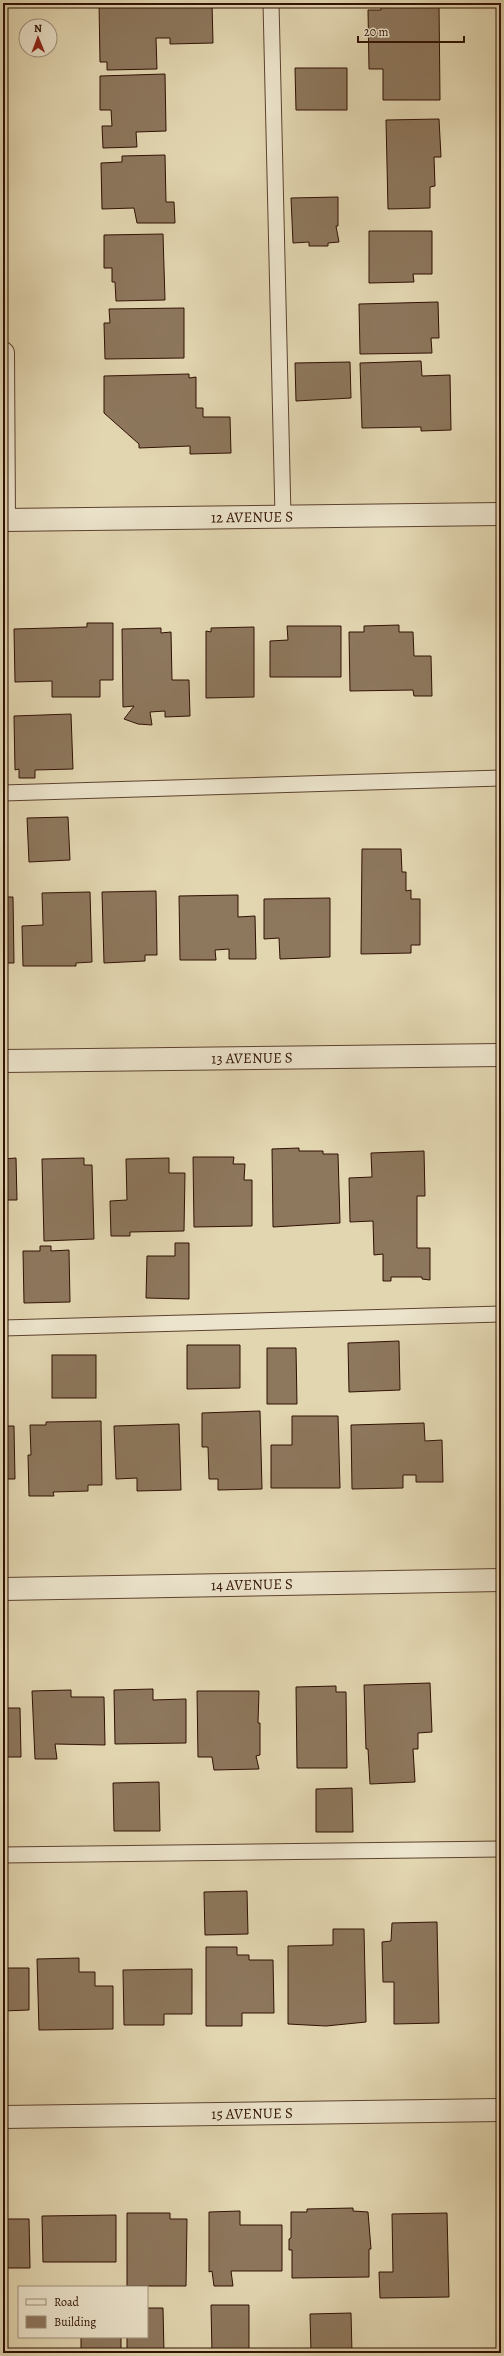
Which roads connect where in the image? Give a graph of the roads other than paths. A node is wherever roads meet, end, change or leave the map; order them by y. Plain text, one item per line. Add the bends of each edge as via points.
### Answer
1 (271, 3) edge
2 (3, 353) edge
3 (501, 514) edge
4 (283, 516) junction
5 (4, 520) edge
6 (501, 778) edge
7 (3, 793) edge
8 (501, 1055) edge
9 (3, 1061) edge
10 (501, 1314) edge
11 (3, 1328) edge
12 (501, 1580) edge
13 (3, 1589) edge
14 (501, 1849) edge
15 (3, 1855) edge
16 (501, 2110) edge
17 (3, 2117) edge

1 - 4 lane
2 - 5 street
3 - 4 street, 12 AVENUE S
4 - 5 street, 12 AVENUE S
6 - 7 lane
8 - 9 street, 13 AVENUE S
10 - 11 lane
12 - 13 street, 14 AVENUE S
14 - 15 lane
16 - 17 street, 15 AVENUE S

